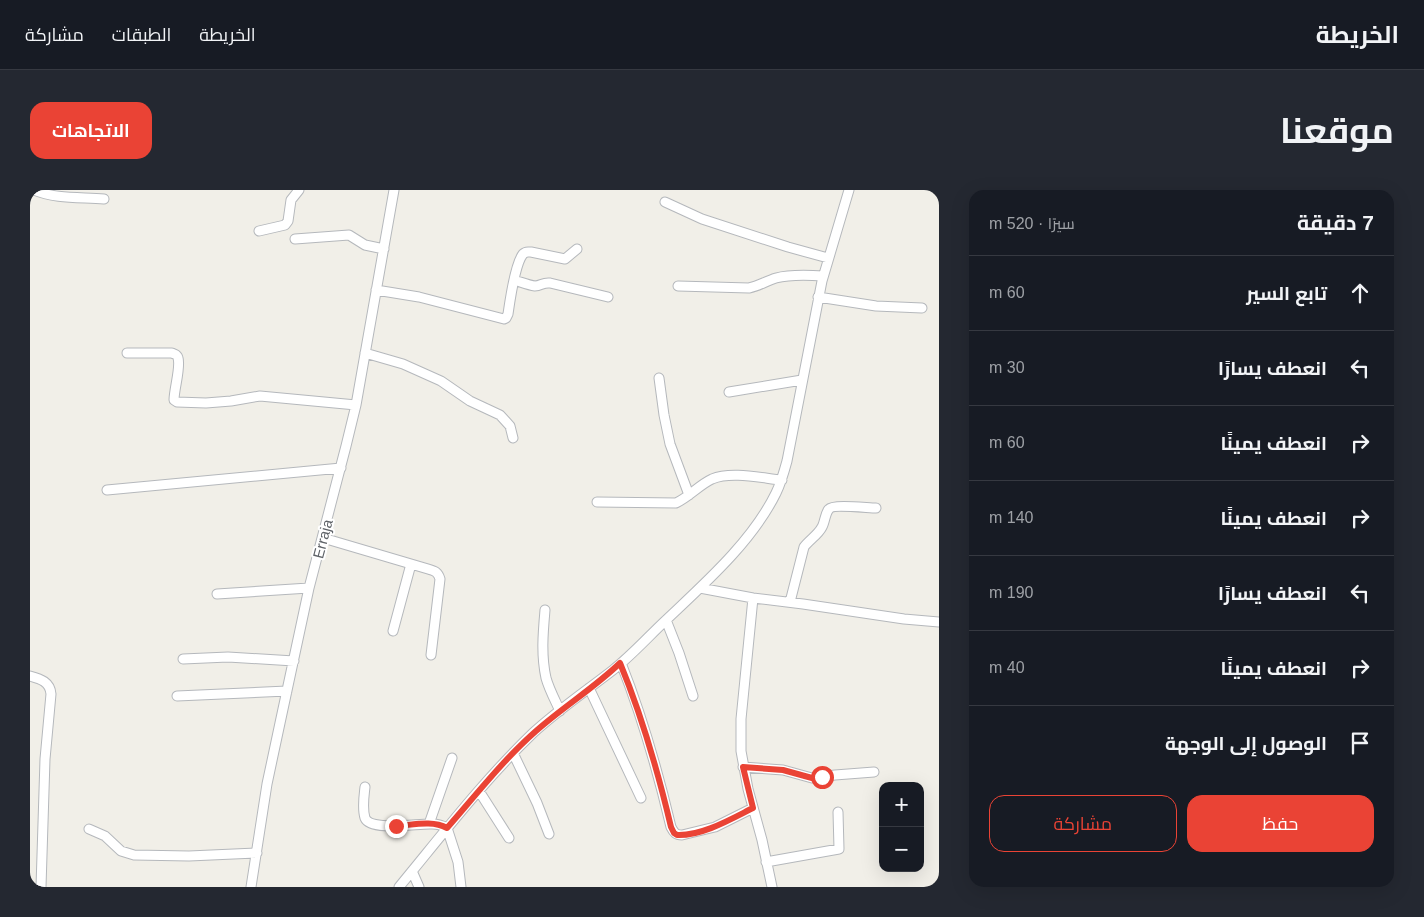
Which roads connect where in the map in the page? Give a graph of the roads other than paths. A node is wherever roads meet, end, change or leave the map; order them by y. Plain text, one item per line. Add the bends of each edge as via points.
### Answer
1 (34, 190) edge
2 (299, 190) edge
3 (394, 190) edge
4 (845, 190) edge
5 (104, 198) dead end
6 (665, 202) dead end
7 (260, 231) dead end
8 (295, 238) dead end
9 (384, 249) junction
10 (576, 250) dead end
11 (828, 258) junction
12 (823, 276) junction
13 (514, 280) junction
14 (678, 286) dead end
15 (376, 290) junction
16 (608, 297) dead end
17 (818, 297) junction
18 (922, 308) dead end
19 (127, 353) dead end
20 (365, 354) junction
21 (659, 378) dead end
22 (802, 380) junction
23 (729, 392) dead end
24 (356, 405) junction
25 (513, 438) dead end
26 (341, 468) junction
27 (782, 480) junction
28 (107, 490) dead end
29 (689, 495) junction
30 (597, 502) dead end
31 (876, 508) dead end
32 (323, 538) junction
33 (411, 564) junction
34 (310, 588) junction
35 (700, 588) junction
36 (217, 594) dead end
37 (753, 598) junction
38 (790, 602) junction
39 (545, 610) dead end
40 (666, 620) junction
41 (939, 622) edge
42 (393, 631) dead end
43 (431, 654) dead end
44 (183, 659) dead end
45 (294, 661) junction
46 (620, 663) junction
47 (30, 676) edge
48 (589, 688) junction
49 (287, 691) junction
50 (177, 696) dead end
51 (693, 696) dead end
52 (560, 711) junction
53 (513, 753) junction
54 (452, 758) dead end
55 (743, 767) junction
56 (874, 772) dead end
57 (365, 787) dead end
58 (479, 791) junction
59 (640, 798) dead end
60 (753, 808) junction
61 (838, 812) dead end
62 (429, 824) junction
63 (447, 828) junction
64 (89, 829) dead end
65 (550, 834) dead end
66 (509, 838) dead end
67 (257, 853) junction
68 (766, 862) junction
69 (412, 871) junction
70 (41, 887) edge
71 (251, 887) edge
72 (399, 887) edge
73 (419, 887) edge
74 (462, 887) edge
75 (772, 887) edge

1 - 5 street via 50,195
2 - 7 street via 291,200 285,225
3 - 9 street, Erraja
4 - 11 street
6 - 11 street via 702,219
8 - 9 street via 349,235 365,245
9 - 15 street, Erraja
10 - 13 street via 565,259 526,252
11 - 12 street
12 - 14 street via 775,278 749,288
12 - 17 street
13 - 15 street via 508,314 504,319 419,297
13 - 16 street via 533,286 550,283
15 - 20 street, Erraja
17 - 18 street via 876,306
17 - 22 street
19 - 24 street via 176,355 174,400 177,402 206,403 260,396
20 - 24 street, Erraja
20 - 25 street via 403,364 441,381 463,397 500,415 510,426
21 - 29 street via 670,444
22 - 23 street
22 - 27 street
24 - 26 street, Erraja
26 - 28 street
26 - 32 street, Erraja
27 - 29 street via 724,477 712,479
27 - 35 street via 758,523
29 - 30 street via 676,503 666,504
31 - 38 street via 832,506 829,509 821,530 804,547
32 - 33 street
32 - 34 street, Erraja
33 - 42 street
33 - 43 street via 436,571 440,579
34 - 36 street
34 - 45 street, Erraja
35 - 37 street
35 - 40 street
37 - 38 street
37 - 55 street via 740,735
38 - 41 street via 904,620
39 - 52 street via 542,644 546,679
40 - 46 street
40 - 51 street
44 - 45 street
45 - 49 street, Erraja
46 - 48 street
46 - 60 street via 638,710 674,833 682,835 715,827
47 - 70 street via 43,679 50,686 51,694 45,751
48 - 52 street
48 - 59 street
49 - 50 street
49 - 67 street, Erraja
52 - 53 street
53 - 58 street
53 - 65 street
54 - 62 street
55 - 56 street via 783,770 812,778
55 - 60 street
57 - 62 street via 363,809 368,823 396,826
58 - 63 street
58 - 66 street
60 - 68 street
61 - 68 street via 839,849
62 - 63 street
63 - 69 street
63 - 74 street
64 - 67 street via 106,836 121,851 134,855
67 - 71 street, Erraja
68 - 75 street
69 - 72 street
69 - 73 street

